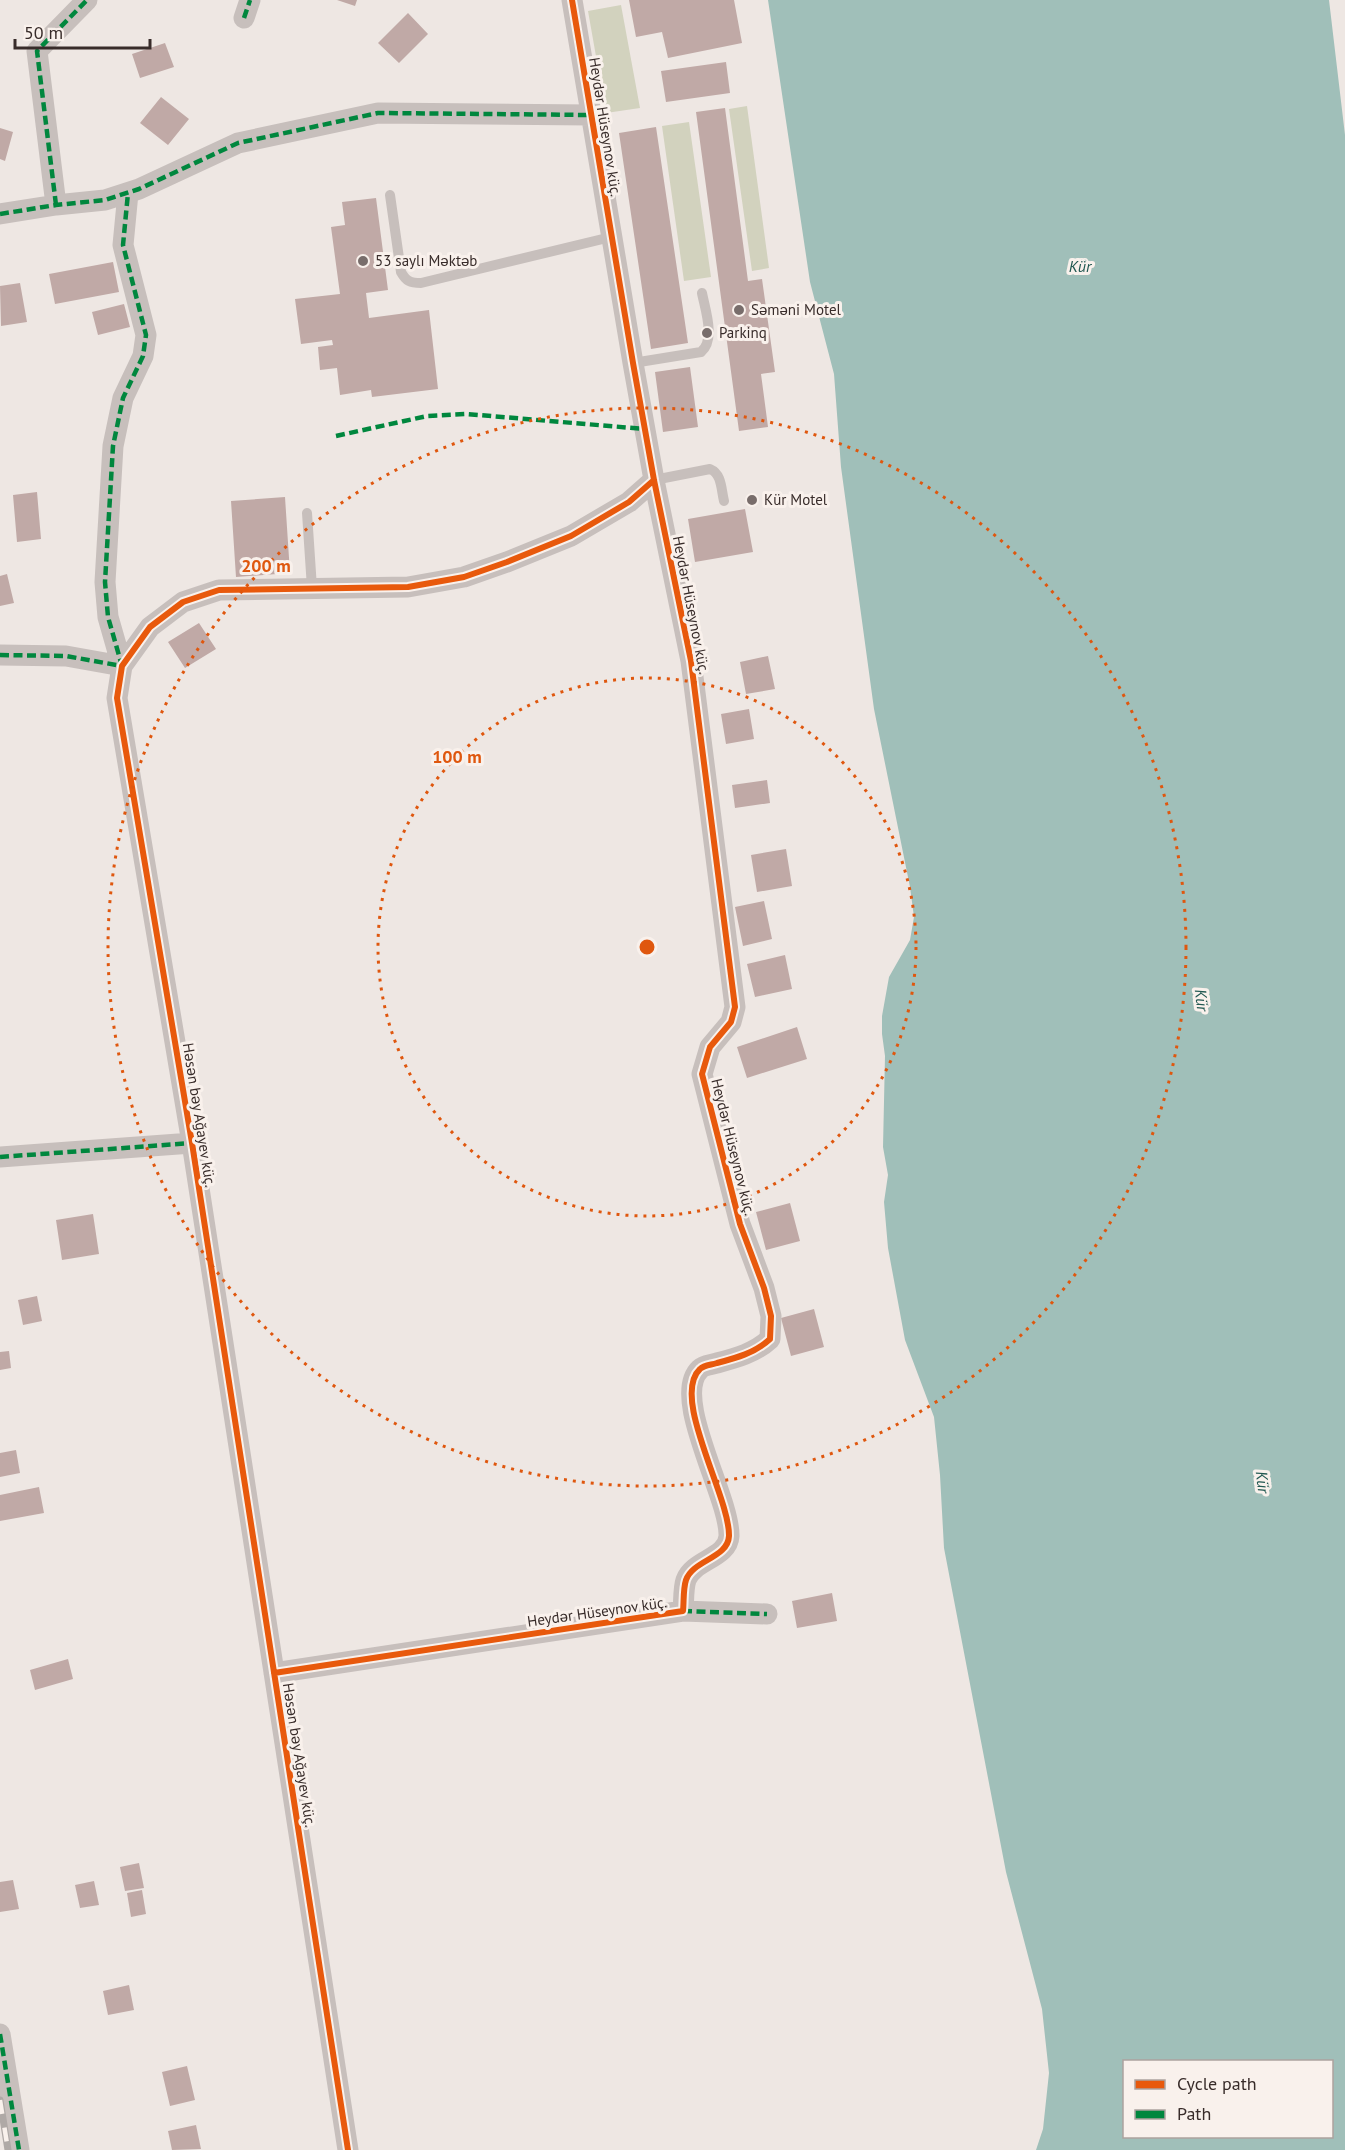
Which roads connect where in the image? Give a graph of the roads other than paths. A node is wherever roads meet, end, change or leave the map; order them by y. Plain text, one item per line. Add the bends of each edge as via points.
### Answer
1 (87, 0) edge
2 (575, 0) edge
3 (591, 115) junction
4 (128, 193) junction
5 (390, 195) dead end
6 (56, 204) junction
7 (0, 214) edge
8 (611, 237) junction
9 (702, 293) dead end
10 (633, 363) junction
11 (654, 480) junction
12 (724, 501) dead end
13 (307, 513) dead end
14 (312, 588) junction
15 (0, 655) edge
16 (122, 666) junction
17 (192, 1143) junction
18 (0, 1157) edge
19 (683, 1611) junction
20 (767, 1614) dead end
21 (274, 1673) junction
22 (0, 2034) edge
23 (19, 2150) edge
24 (348, 2150) edge

1 - 6 street via 37,51
2 - 3 street, Heydər Hüseynov küç.
3 - 4 street via 378,112 238,143
3 - 8 street, Heydər Hüseynov küç.
4 - 6 street via 105,200
4 - 16 street via 123,245 146,335 143,356 123,398 113,446 105,582 108,617
5 - 8 lane via 401,272 412,283
6 - 7 street
8 - 10 street, Heydər Hüseynov küç.
9 - 10 lane via 707,347 701,352
10 - 11 street, Heydər Hüseynov küç.
11 - 12 lane via 710,470 719,478
11 - 14 street, Həsən bəy Ağayev küç. via 628,502 571,536 464,577 408,587
11 - 19 street, Heydər Hüseynov küç. via 692,661 735,1007 731,1022 710,1047 702,1074 740,1224 771,1316 770,1339 758,1350 702,1367 694,1375 691,1394 696,1425 724,1508 729,1537 720,1553 704,1560 686,1578
13 - 14 lane
14 - 16 street, Həsən bəy Ağayev küç. via 219,590 183,602 150,627
15 - 16 street via 66,656
16 - 17 street, Həsən bəy Ağayev küç. via 117,698
17 - 18 street
17 - 21 street, Həsən bəy Ağayev küç.
19 - 20 street
19 - 21 street, Heydər Hüseynov küç.
21 - 24 street, Həsən bəy Ağayev küç.
22 - 23 street

